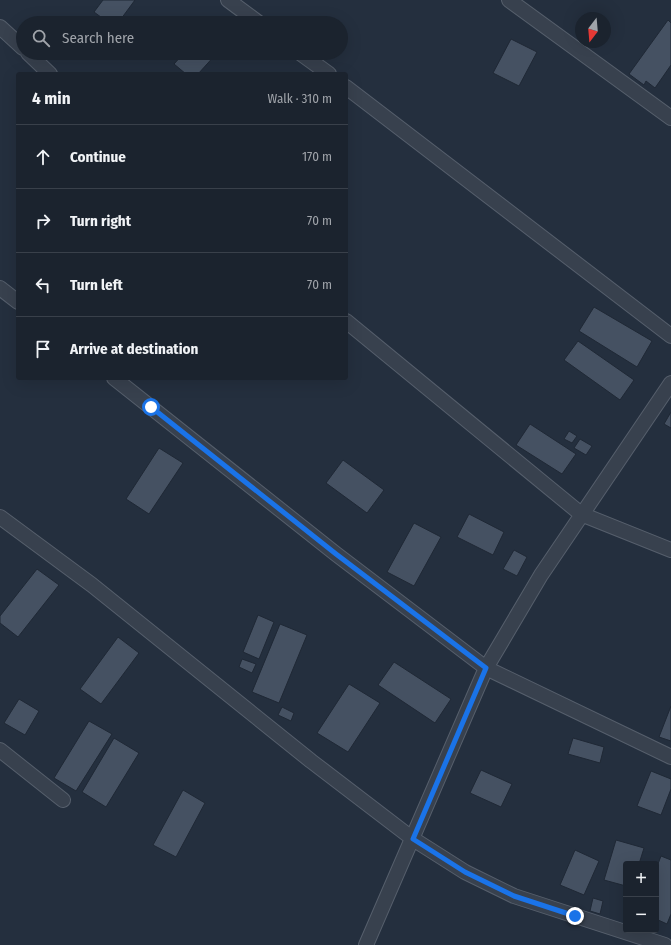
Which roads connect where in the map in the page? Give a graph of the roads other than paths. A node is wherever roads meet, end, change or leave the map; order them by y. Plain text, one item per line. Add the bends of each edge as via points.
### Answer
1 (228, 0) edge
2 (509, 0) edge
3 (250, 16) edge
4 (0, 27) edge
5 (16, 42) edge
6 (35, 60) edge
7 (310, 60) edge
8 (48, 72) edge
9 (326, 72) edge
10 (348, 89) edge
11 (671, 118) edge
12 (0, 288) edge
13 (16, 300) edge
14 (348, 323) edge
15 (671, 336) edge
16 (117, 380) edge
17 (671, 383) edge
18 (581, 514) junction
19 (0, 517) edge
20 (671, 550) edge
21 (486, 668) junction
22 (0, 750) edge
23 (671, 757) edge
24 (64, 800) dead end
25 (413, 839) junction
26 (366, 945) edge
27 (665, 945) edge

1 - 3 street
2 - 11 street
4 - 5 street
6 - 8 street
7 - 9 street
10 - 15 street
12 - 13 street
14 - 18 street
16 - 21 street via 336,554
17 - 18 street
18 - 20 street
18 - 21 street via 541,574
19 - 25 street via 92,585 311,761
21 - 23 street
21 - 25 street
22 - 24 street
25 - 26 street
25 - 27 street via 465,872 514,896

